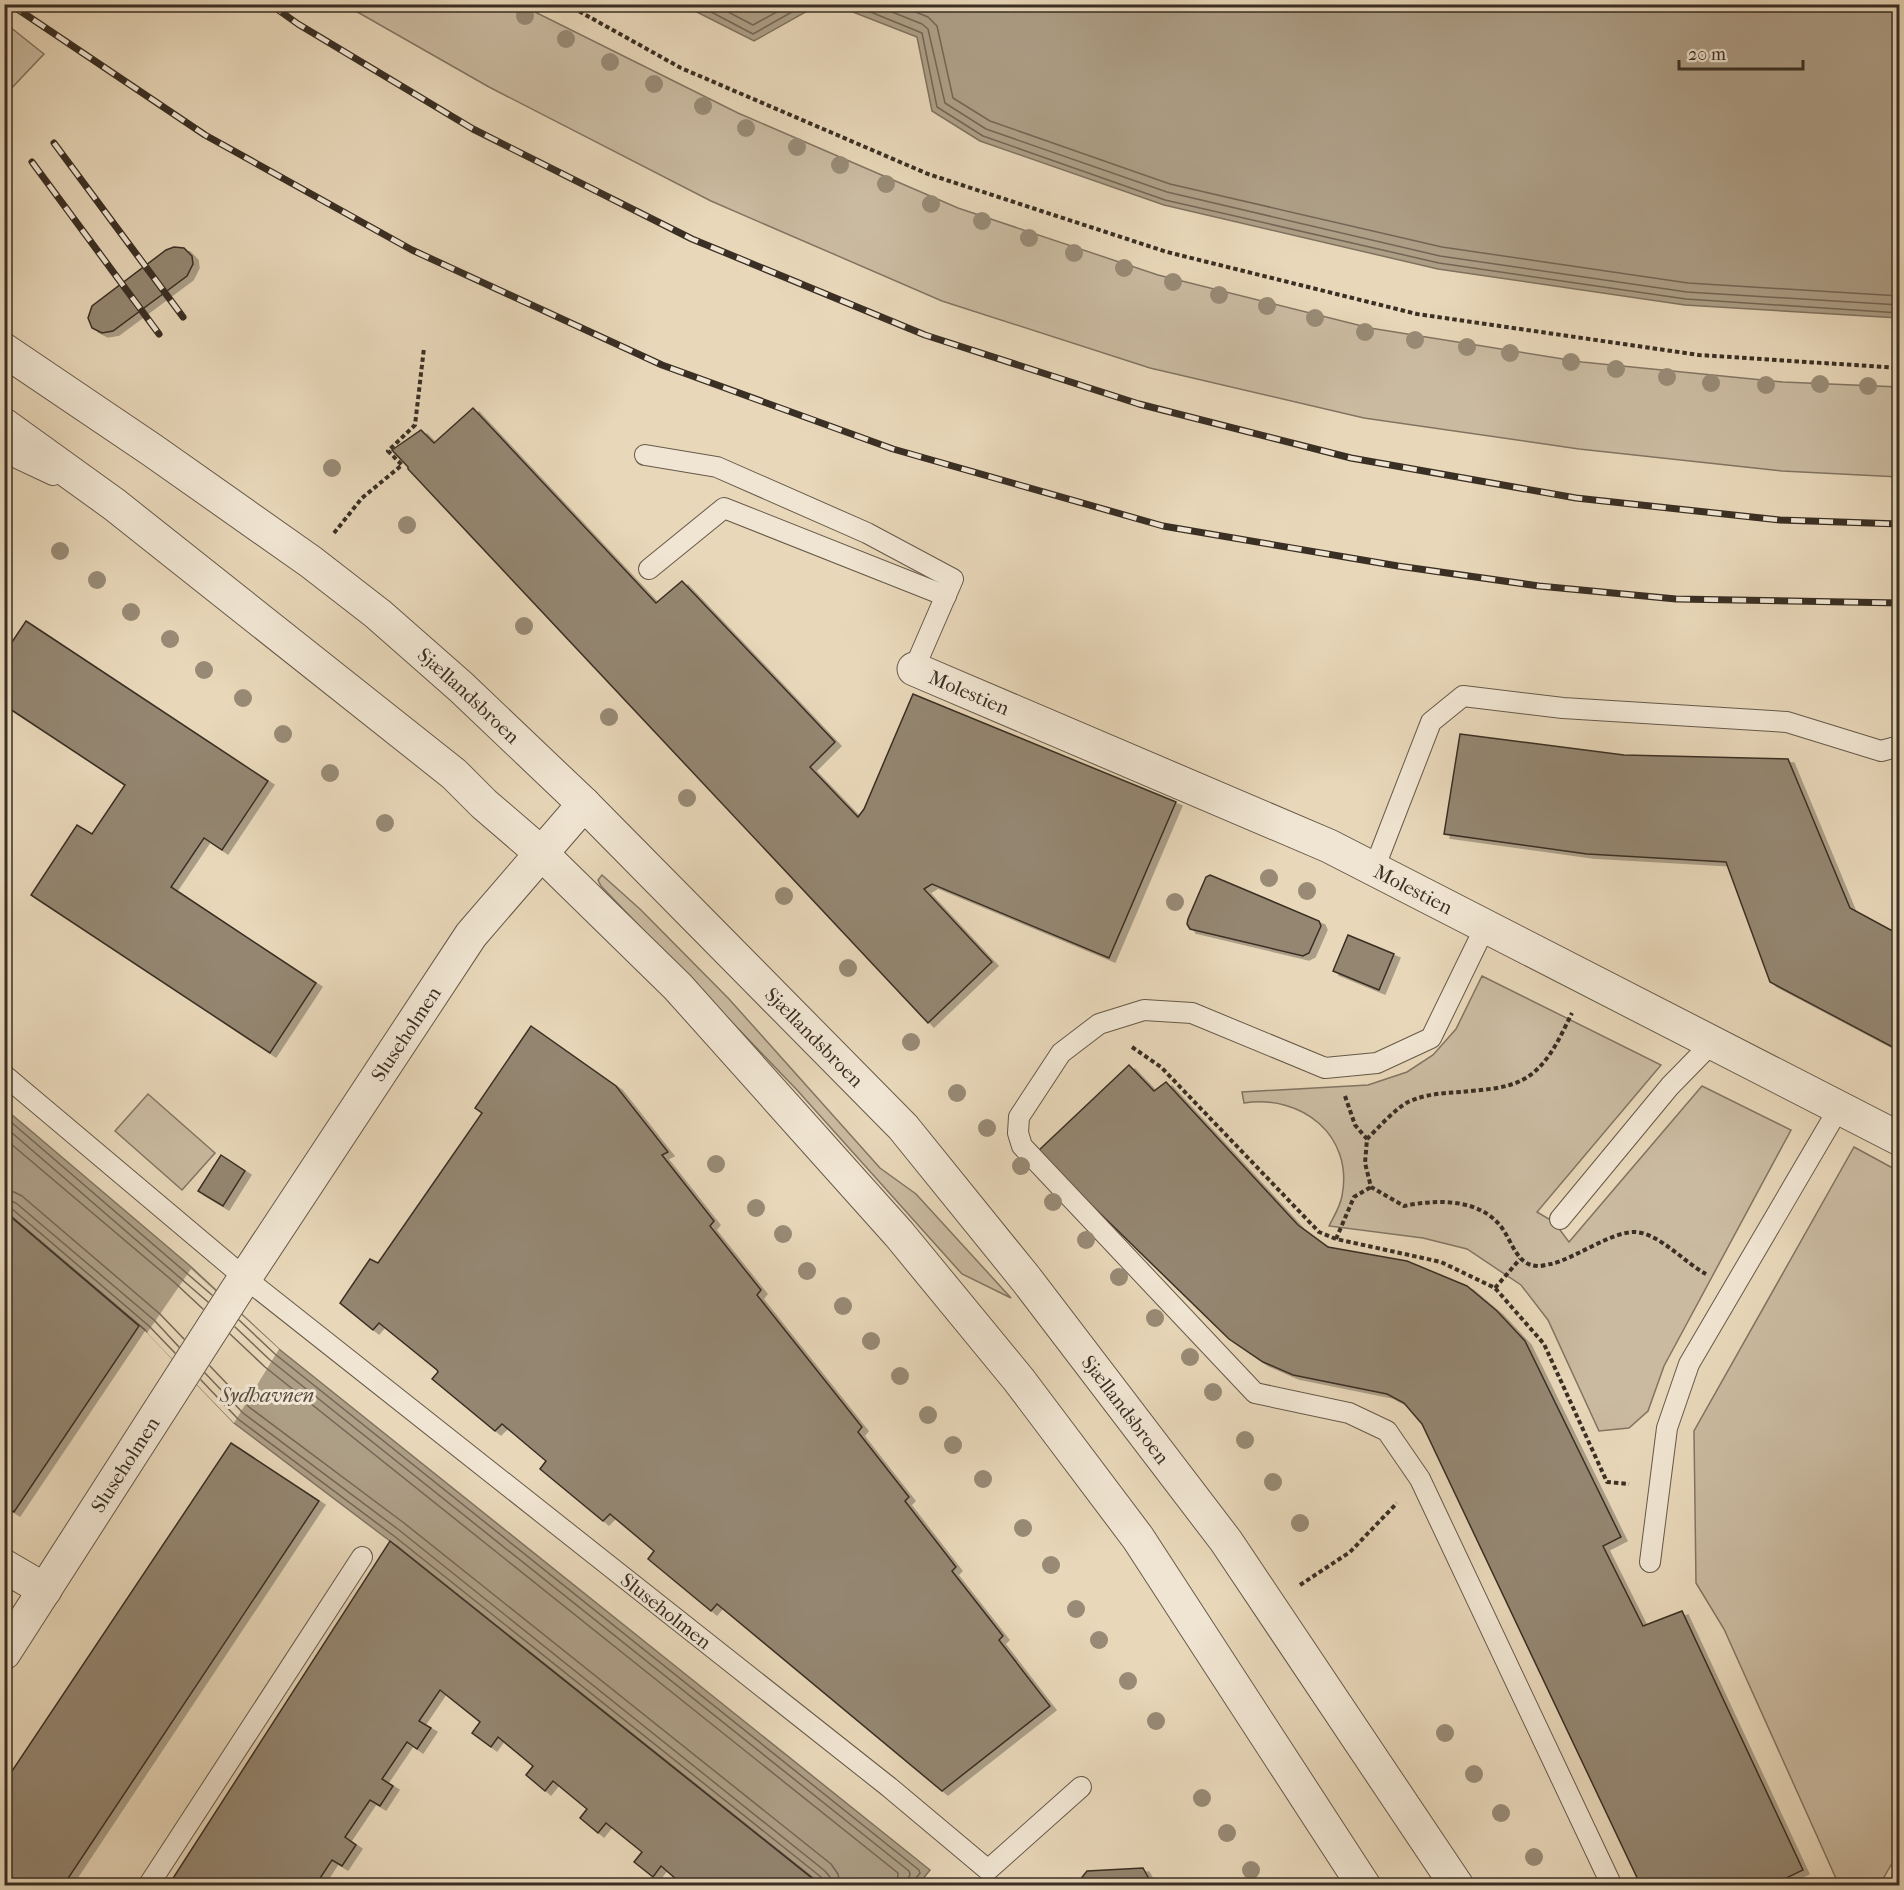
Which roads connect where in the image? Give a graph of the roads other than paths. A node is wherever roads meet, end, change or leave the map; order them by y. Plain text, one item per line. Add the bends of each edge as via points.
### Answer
1 (4, 350) edge
2 (4, 425) edge
3 (4, 452) edge
4 (645, 454) dead end
5 (116, 505) junction
6 (649, 569) dead end
7 (946, 596) junction
8 (914, 669) joint
9 (1899, 746) edge
10 (584, 804) junction
11 (541, 853) junction
12 (1374, 869) junction
13 (1485, 927) junction
14 (1712, 1042) junction
15 (4, 1075) edge
16 (1839, 1108) junction
17 (1899, 1139) edge
18 (1560, 1219) dead end
19 (237, 1290) junction
20 (362, 1557) dead end
21 (1650, 1562) dead end
22 (4, 1566) edge
23 (45, 1590) junction
24 (4, 1653) edge
25 (1081, 1787) dead end
26 (148, 1886) edge
27 (1364, 1886) edge
28 (1457, 1886) edge
29 (1612, 1886) edge

1 - 10 street, Sjællandsbroen via 311,562 378,614
2 - 5 street
3 - 5 lane
4 - 7 lane via 717,467 867,533 953,579
5 - 11 street via 454,774
6 - 7 lane via 724,508
7 - 8 lane
8 - 12 street, Molestien via 1329,846
9 - 12 lane via 1881,751 1787,722 1563,708 1463,696 1431,722
10 - 11 street, Sluseholmen
10 - 28 street, Sjællandsbroen via 903,1127 1040,1297 1226,1541
11 - 19 street, Sluseholmen via 471,934
11 - 27 street via 678,987 898,1234 1019,1380 1138,1538
12 - 13 street, Molestien
13 - 14 street, Molestien
13 - 29 lane via 1431,1038 1377,1063 1325,1068 1192,1013 1144,1010 1099,1024 1061,1053 1019,1117 1017,1133 1022,1146 1255,1393 1349,1413 1387,1431 1420,1479
14 - 16 street, Molestien
14 - 18 lane via 1670,1086
15 - 19 lane
16 - 17 street, Molestien
16 - 21 lane via 1689,1364 1667,1428
19 - 23 street, Sluseholmen
19 - 25 lane, Sluseholmen via 889,1787 988,1870
20 - 26 lane
22 - 23 street
23 - 24 street, Sluseholmen

